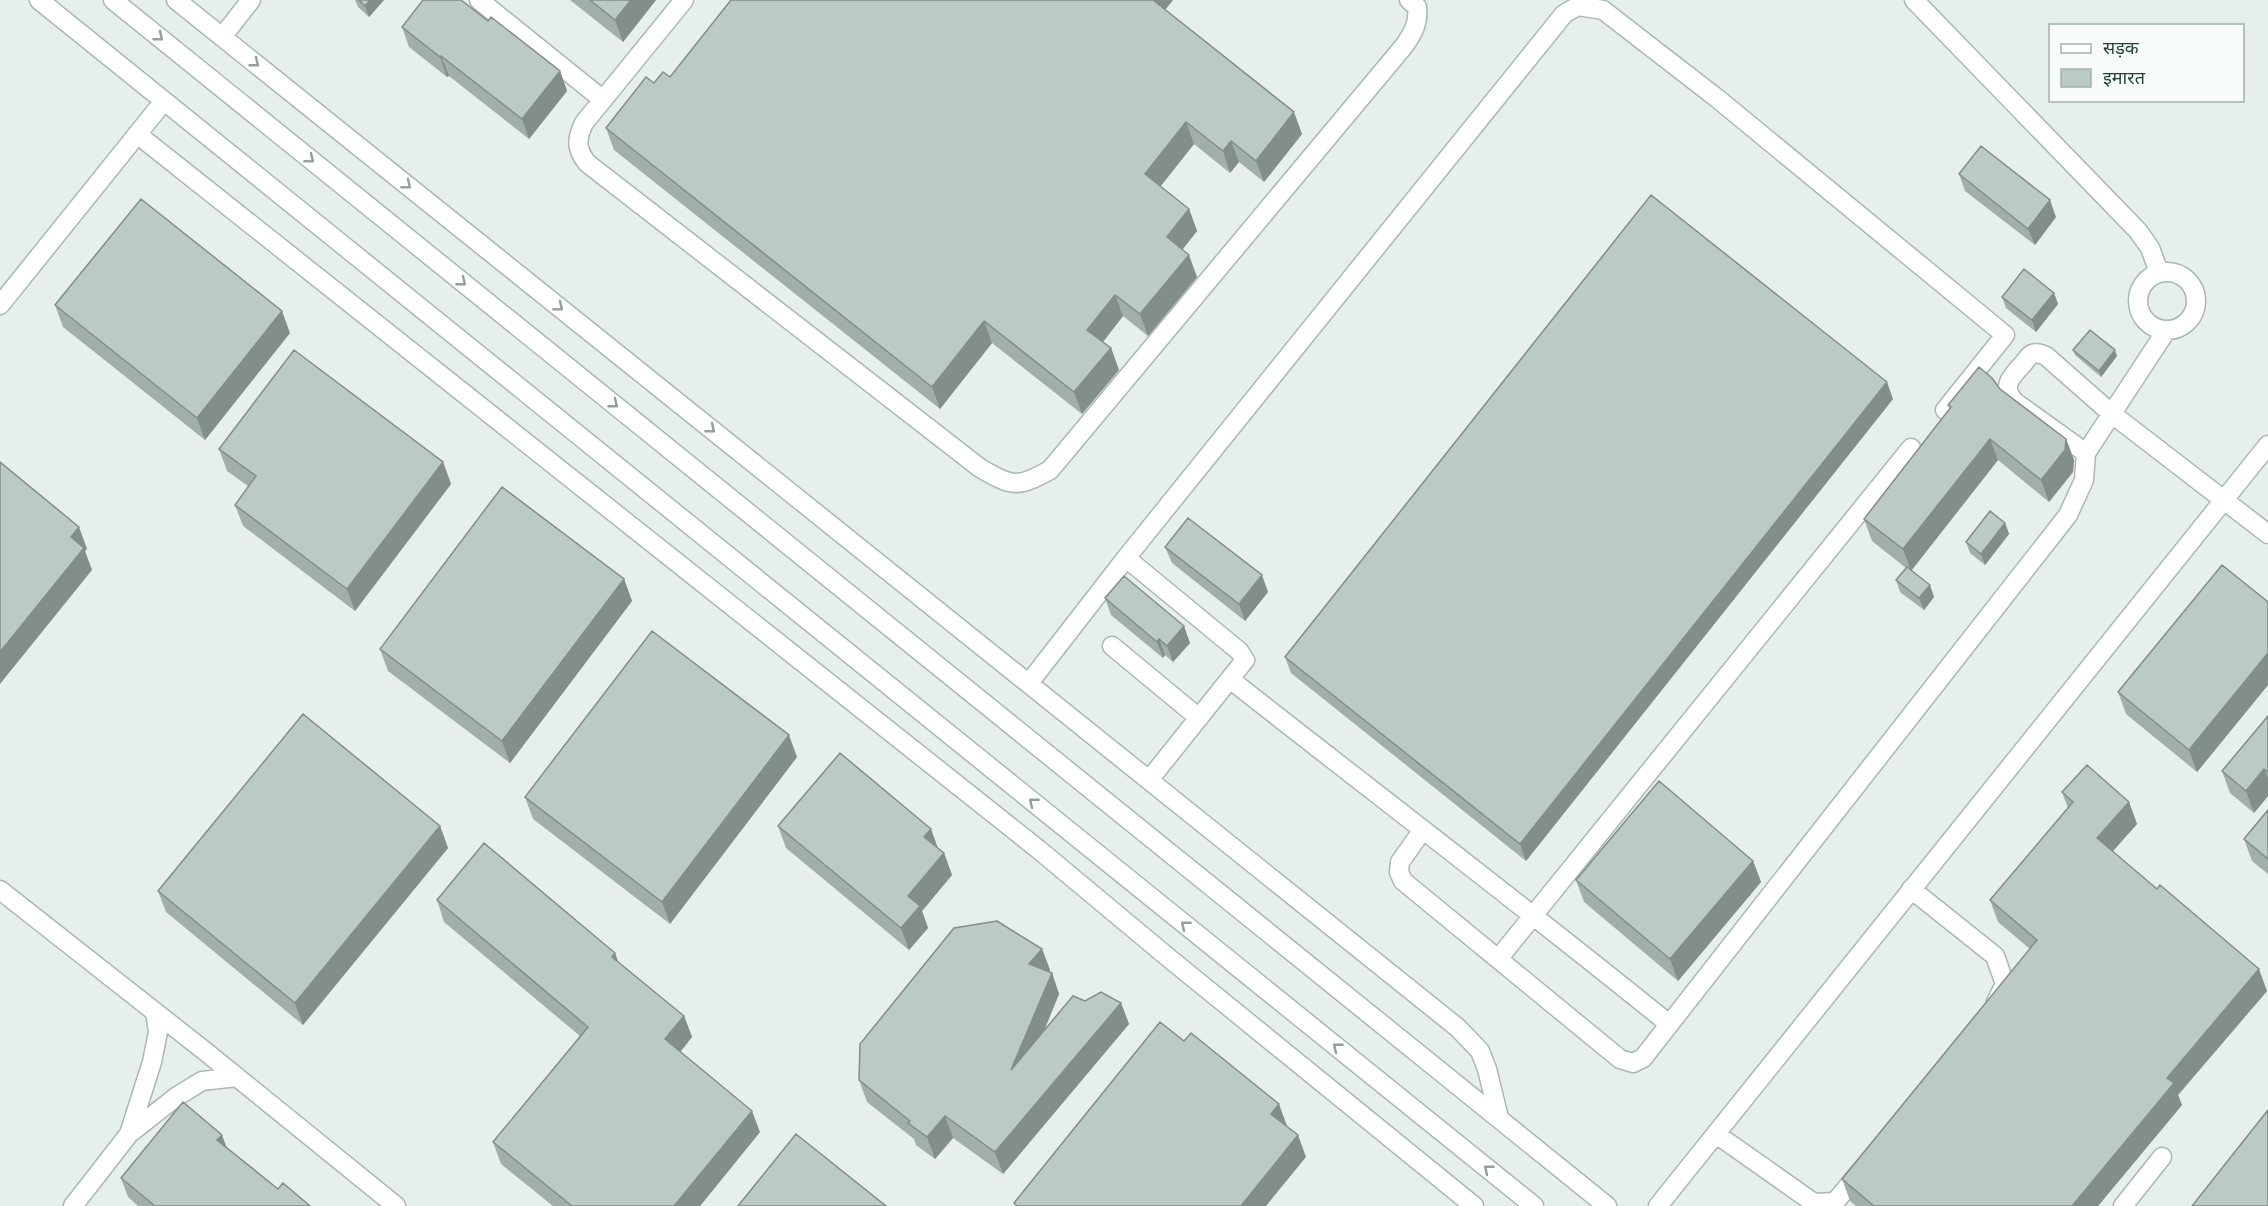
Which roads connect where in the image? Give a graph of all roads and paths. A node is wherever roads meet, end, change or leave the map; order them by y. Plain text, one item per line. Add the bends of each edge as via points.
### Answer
1 (39, 0) edge
2 (113, 0) edge
3 (177, 0) edge
4 (251, 0) edge
5 (479, 0) edge
6 (684, 0) edge
7 (1409, 0) edge
8 (1914, 0) edge
9 (222, 37) junction
10 (602, 99) junction
11 (164, 101) junction
12 (137, 134) junction
13 (2160, 272) junction
14 (0, 305) edge
15 (2166, 331) junction
16 (2005, 335) junction
17 (2031, 355) junction
18 (1945, 410) edge
19 (2112, 414) junction
20 (2268, 445) edge
21 (1911, 448) dead end
22 (2086, 453) junction
23 (2224, 498) junction
24 (2268, 534) edge
25 (1126, 558) junction
26 (1112, 646) dead end
27 (1231, 680) junction
28 (1029, 683) junction
29 (1199, 718) junction
30 (1149, 780) junction
31 (1422, 831) junction
32 (1911, 889) junction
33 (0, 890) edge
34 (1533, 914) junction
35 (1498, 959) junction
36 (155, 1012) junction
37 (1983, 1018) edge
38 (1670, 1024) junction
39 (237, 1077) junction
40 (1499, 1118) junction
41 (129, 1134) junction
42 (1716, 1134) junction
43 (2162, 1157) dead end
44 (1871, 1158) edge
45 (1663, 1204) edge
46 (1837, 1204) edge
47 (73, 1206) edge
48 (396, 1206) edge
49 (1474, 1206) edge
50 (1534, 1206) edge
51 (1607, 1206) edge
52 (2123, 1206) edge

1 - 11 street
2 -> 40 street
3 - 9 street
4 - 9 street
5 - 10 street
6 - 10 street
7 - 10 street via 1417,7 1418,17 1404,46 1050,470 1028,482 1006,483 980,468 587,163 580,154 578,134
8 - 13 street via 2138,231
9 -> 28 street
11 - 12 street
50 -> 11 street
12 - 14 street
12 - 49 street via 1029,841
13 - 15 street via 2145,280 2137,295 2139,312 2150,326
13 - 15 street via 2176,272 2190,282 2197,298 2194,315 2182,327
15 - 19 street
16 - 17 street
16 - 18 street
16 - 25 street via 1604,10 1578,6 1563,14
17 - 19 street via 2046,356
17 - 22 street via 2011,377 2009,395
19 - 22 street
19 - 23 street
20 - 23 street
21 - 34 street
22 - 38 street via 2084,480 2068,515
23 - 24 street
23 - 32 street
25 - 27 street via 1239,651 1245,660
25 - 28 street
26 - 29 street
27 - 29 street
27 - 31 street
28 - 30 street
29 - 30 street
30 - 40 street via 1458,1028 1480,1051
31 - 34 street
31 - 35 street via 1400,862 1403,881
32 - 37 street via 1995,956 2005,984
32 - 42 street
33 - 36 street
34 - 35 street
34 - 38 street
35 - 38 street via 1620,1059 1633,1063 1642,1059
36 - 39 street
36 - 41 street via 158,1032 152,1062
39 - 41 street via 202,1081
39 - 48 street
40 - 51 street
41 - 47 street
42 - 45 street
42 - 46 street via 1814,1203
43 - 52 street
44 - 46 street

